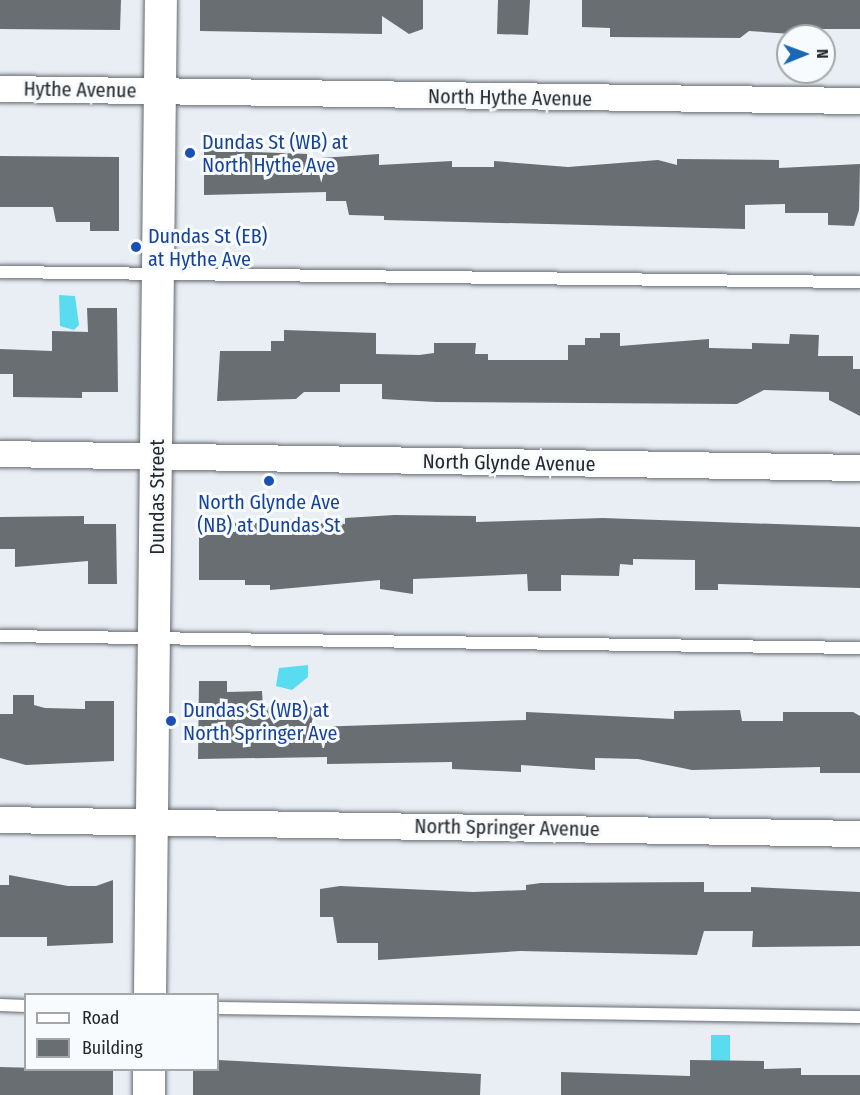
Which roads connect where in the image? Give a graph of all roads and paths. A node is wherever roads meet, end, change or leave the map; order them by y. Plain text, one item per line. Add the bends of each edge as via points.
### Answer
1 (161, 0) edge
2 (0, 89) edge
3 (159, 91) junction
4 (860, 101) edge
5 (0, 272) edge
6 (160, 272) junction
7 (860, 282) edge
8 (0, 454) edge
9 (157, 456) junction
10 (860, 468) edge
11 (0, 636) edge
12 (156, 637) junction
13 (860, 648) edge
14 (0, 820) edge
15 (154, 822) junction
16 (860, 834) edge
17 (150, 993) edge
18 (0, 1005) edge
19 (24, 1006) edge
20 (219, 1008) edge
21 (860, 1017) edge
22 (149, 1071) edge
23 (149, 1095) edge

1 - 3 street, Dundas Street
2 - 3 street, Hythe Avenue
3 - 4 street, North Hythe Avenue
3 - 6 street, Dundas Street
5 - 6 lane
6 - 7 lane
6 - 9 street, Dundas Street
8 - 9 street, North Glynde Avenue
9 - 10 street, North Glynde Avenue
9 - 12 street, Dundas Street
11 - 12 lane
12 - 13 lane
12 - 15 street, Dundas Street
14 - 15 street, North Springer Avenue
15 - 16 street, North Springer Avenue
15 - 17 street, Dundas Street
18 - 19 lane
20 - 21 lane
22 - 23 street

